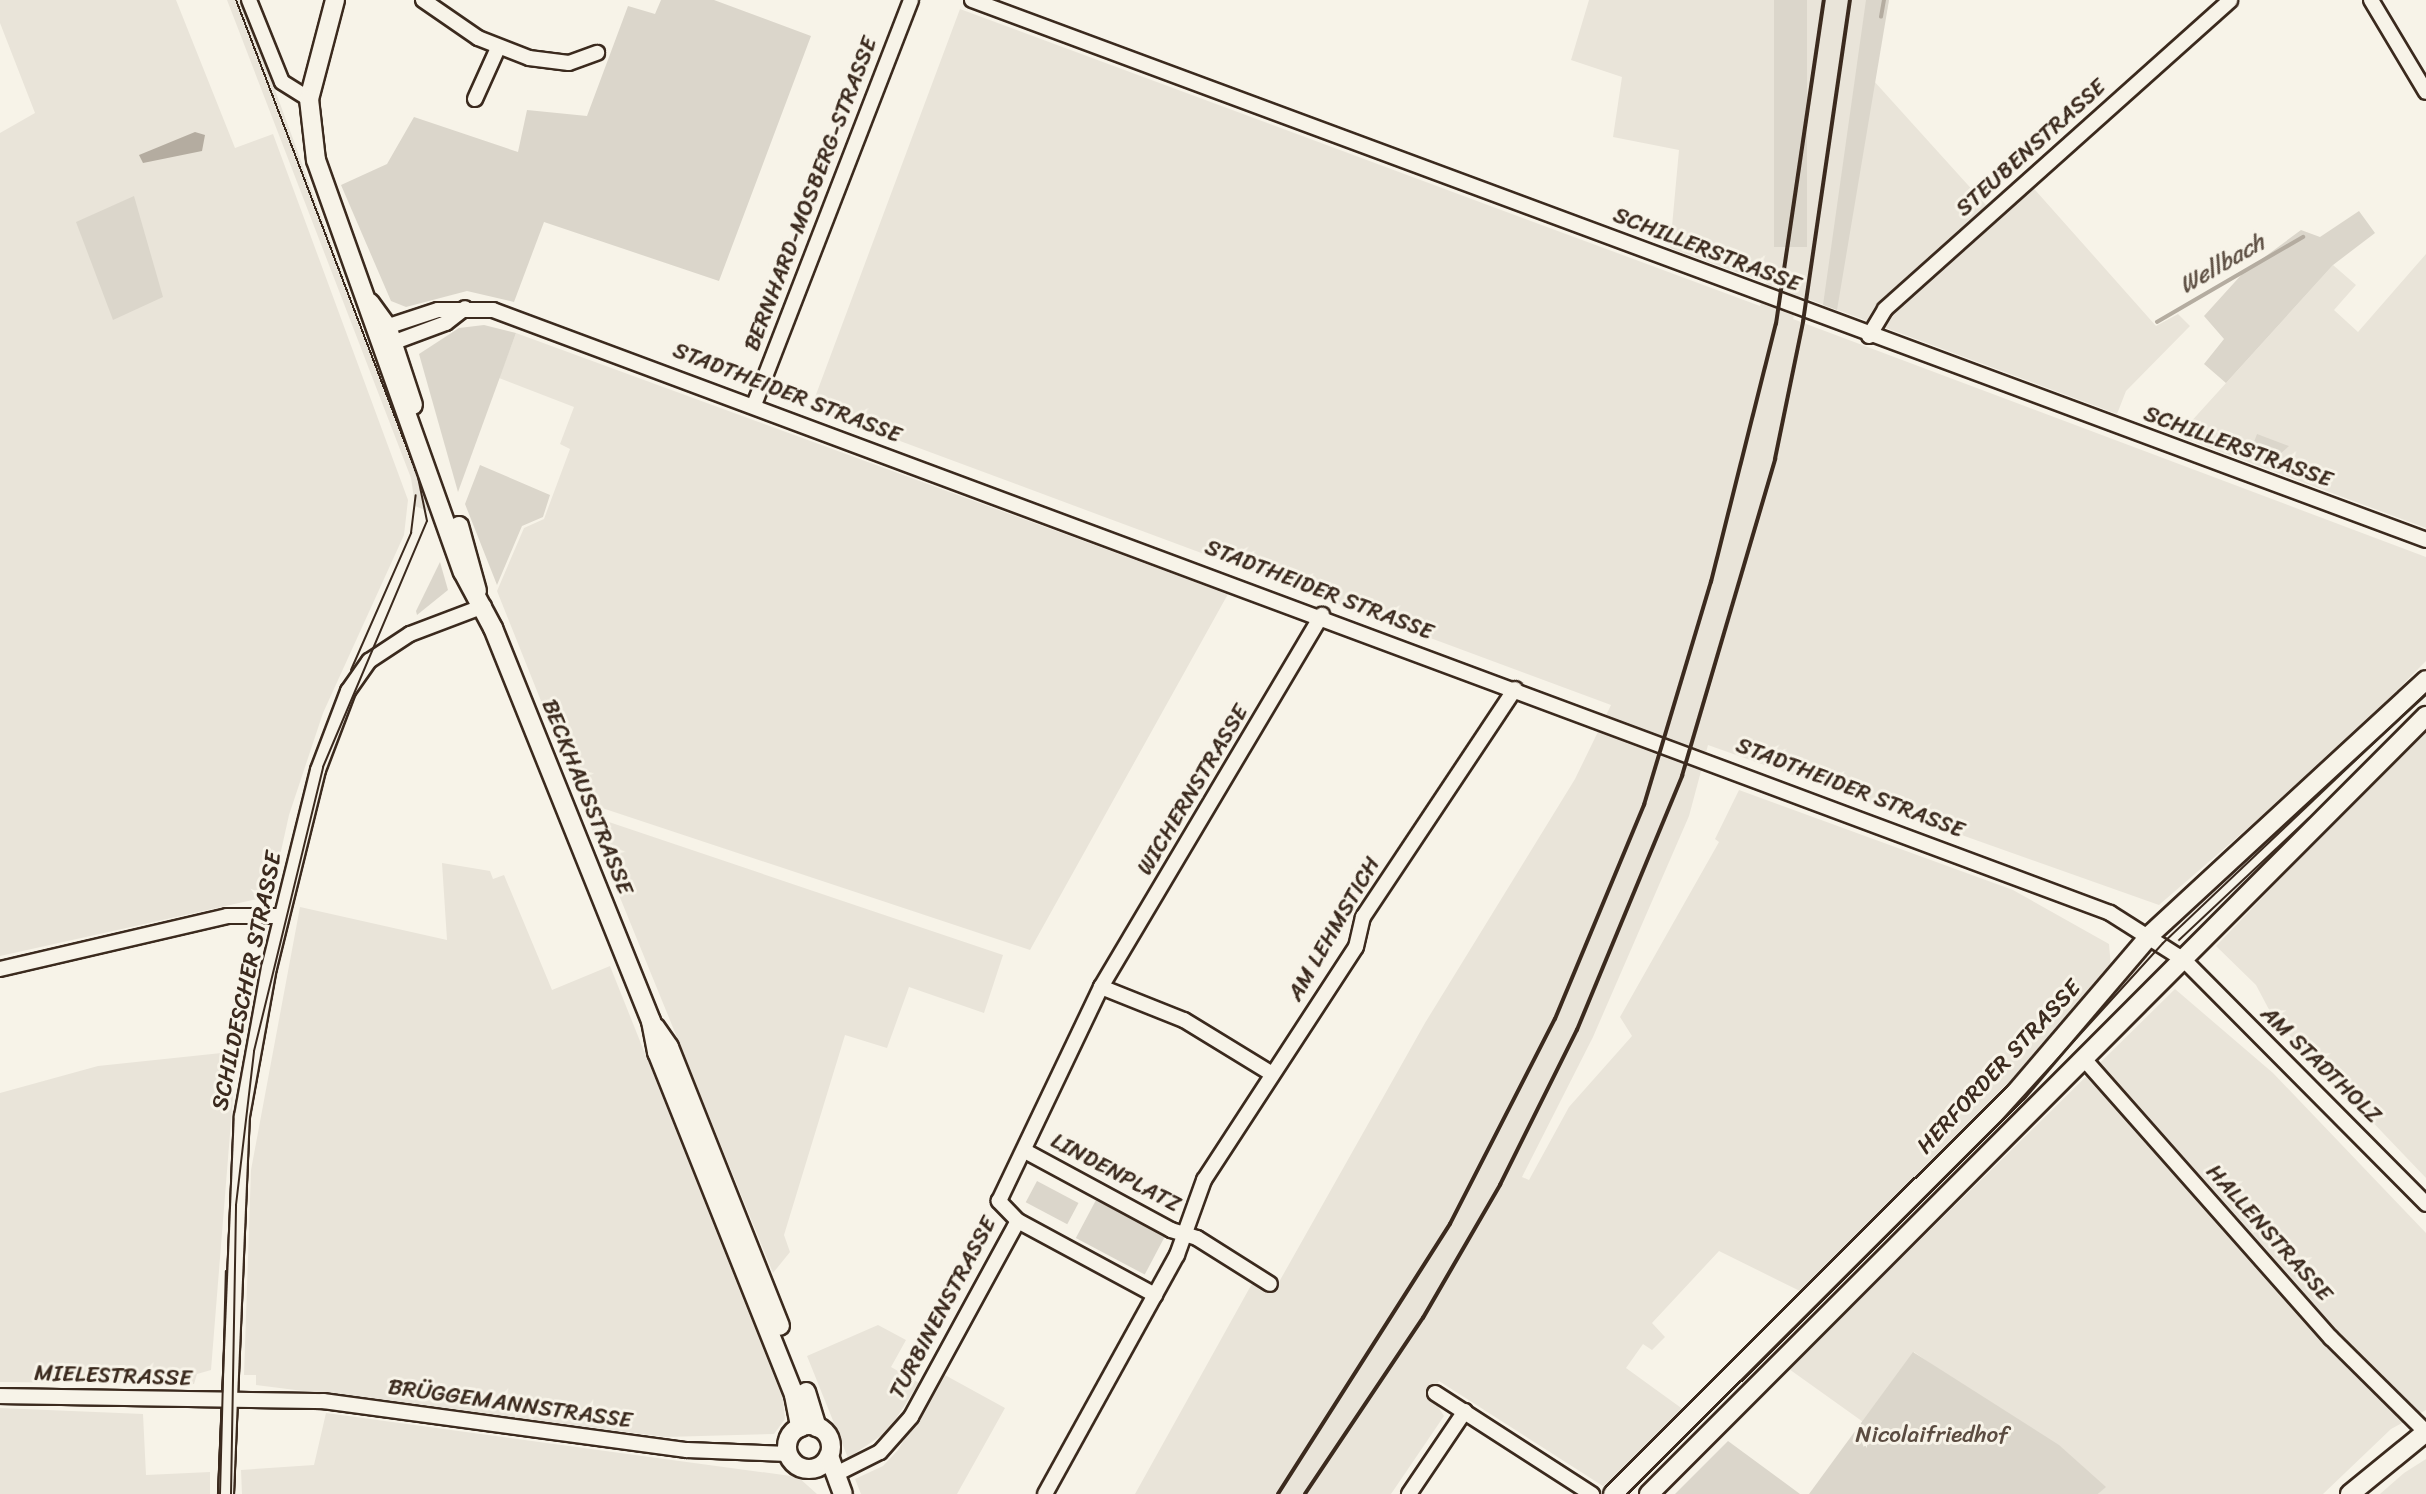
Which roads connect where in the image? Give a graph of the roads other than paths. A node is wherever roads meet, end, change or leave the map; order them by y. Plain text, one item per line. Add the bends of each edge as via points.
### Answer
1 (249, 0) edge
2 (335, 0) edge
3 (423, 0) edge
4 (911, 0) edge
5 (972, 0) edge
6 (2230, 0) edge
7 (2371, 0) edge
8 (498, 48) junction
9 (597, 53) dead end
10 (2426, 92) edge
11 (309, 99) junction
12 (475, 99) dead end
13 (1869, 336) junction
14 (383, 337) junction
15 (754, 405) junction
16 (2426, 540) edge
17 (480, 598) junction
18 (1322, 615) junction
19 (2426, 680) edge
20 (1515, 689) junction
21 (2426, 716) edge
22 (281, 916) junction
23 (2151, 934) junction
24 (2183, 960) junction
25 (0, 969) edge
26 (1101, 988) junction
27 (2084, 1059) junction
28 (1272, 1074) junction
29 (1025, 1151) junction
30 (2426, 1204) edge
31 (1018, 1221) junction
32 (1186, 1234) junction
33 (1270, 1284) dead end
34 (1155, 1295) junction
35 (1435, 1392) dead end
36 (0, 1396) edge
37 (226, 1401) junction
38 (1465, 1411) junction
39 (808, 1427) junction
40 (2426, 1432) edge
41 (788, 1454) junction
42 (823, 1462) junction
43 (836, 1474) junction
44 (226, 1494) edge
45 (831, 1494) edge
46 (843, 1494) edge
47 (1045, 1494) edge
48 (1409, 1494) edge
49 (1592, 1494) edge
50 (1613, 1494) edge
51 (1649, 1494) edge
52 (2350, 1494) edge

1 - 11 street via 282,82
2 - 11 main road
3 - 8 street
4 - 15 street, BERNHARD-MOSBERG-STRASSE
5 - 13 street, SCHILLERSTRASSE
6 - 13 street, STEUBENSTRASSE via 1885,309
7 - 10 street
8 - 9 street via 556,63
8 - 12 street
11 - 14 main road, BECKHAUSSTRASSE via 316,160
13 - 16 street, SCHILLERSTRASSE
14 - 15 street, STADTHEIDER STRASSE via 446,323 465,308 493,310
14 - 17 main road, BECKHAUSSTRASSE via 463,572
15 - 18 street, STADTHEIDER STRASSE
17 - 22 street, SCHILDESCHER STRASSE via 398,640 354,679 324,751
17 - 39 main road, BECKHAUSSTRASSE
18 - 20 street, STADTHEIDER STRASSE
18 - 26 street, WICHERNSTRASSE
19 - 23 main road, HERFORDER STRASSE
20 - 23 street, STADTHEIDER STRASSE via 2030,881
20 - 28 street, AM LEHMSTICH via 1363,917 1356,947
21 - 24 main road
22 - 25 street via 234,915
22 - 37 street, SCHILDESCHER STRASSE via 239,1140
23 - 24 street, STADTHEIDER STRASSE
23 - 50 main road, HERFORDER STRASSE via 2017,1091
24 - 27 main road
24 - 30 street, AM STADTHOLZ
26 - 28 street via 1184,1020
26 - 29 street, TURBINENSTRASSE
27 - 40 street, HALLENSTRASSE via 2331,1338
27 - 51 main road
28 - 32 street, AM LEHMSTICH via 1204,1180
29 - 31 street, TURBINENSTRASSE via 999,1201
29 - 32 street, LINDENPLATZ
31 - 34 street
31 - 43 street, TURBINENSTRASSE via 902,1430 874,1457
32 - 33 street
32 - 34 street, AM LEHMSTICH
34 - 47 street, AM LEHMSTICH
35 - 38 street
36 - 37 street, MIELESTRASSE
37 - 41 street, BRÜGGEMANNSTRASSE via 323,1401 680,1449
37 - 44 street, SCHILDESCHER STRASSE
38 - 48 street
38 - 49 street
39 - 41 main road via 788,1440
39 - 42 main road via 830,1440
40 - 52 main road
41 - 42 main road via 796,1466
42 - 43 main road
42 - 45 main road
43 - 46 main road

